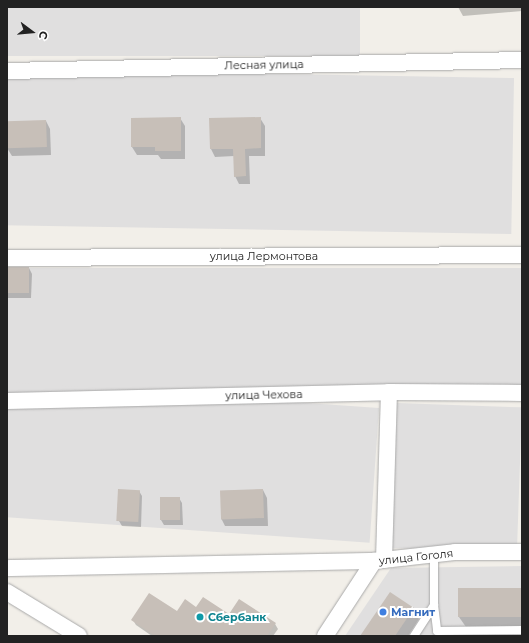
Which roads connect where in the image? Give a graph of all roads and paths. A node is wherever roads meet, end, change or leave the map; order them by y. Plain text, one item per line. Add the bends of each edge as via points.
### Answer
1 (522, 60) edge
2 (7, 70) edge
3 (522, 255) edge
4 (7, 258) edge
5 (390, 392) junction
6 (522, 393) edge
7 (7, 401) edge
8 (522, 552) edge
9 (434, 554) junction
10 (378, 561) junction
11 (7, 568) edge
12 (7, 592) edge
13 (434, 605) junction
14 (522, 630) edge
15 (79, 636) edge
16 (325, 636) edge
17 (414, 636) edge

1 - 2 street, Лесная улица
3 - 4 street, улица Лермонтова
5 - 6 street, улица Чехова
5 - 7 street, улица Чехова
5 - 10 street
8 - 9 street, улица Гоголя
9 - 10 street, улица Гоголя
9 - 13 lane
10 - 11 street
10 - 16 street, улица Гоголя
12 - 15 street
13 - 14 lane via 437,631
13 - 17 lane

